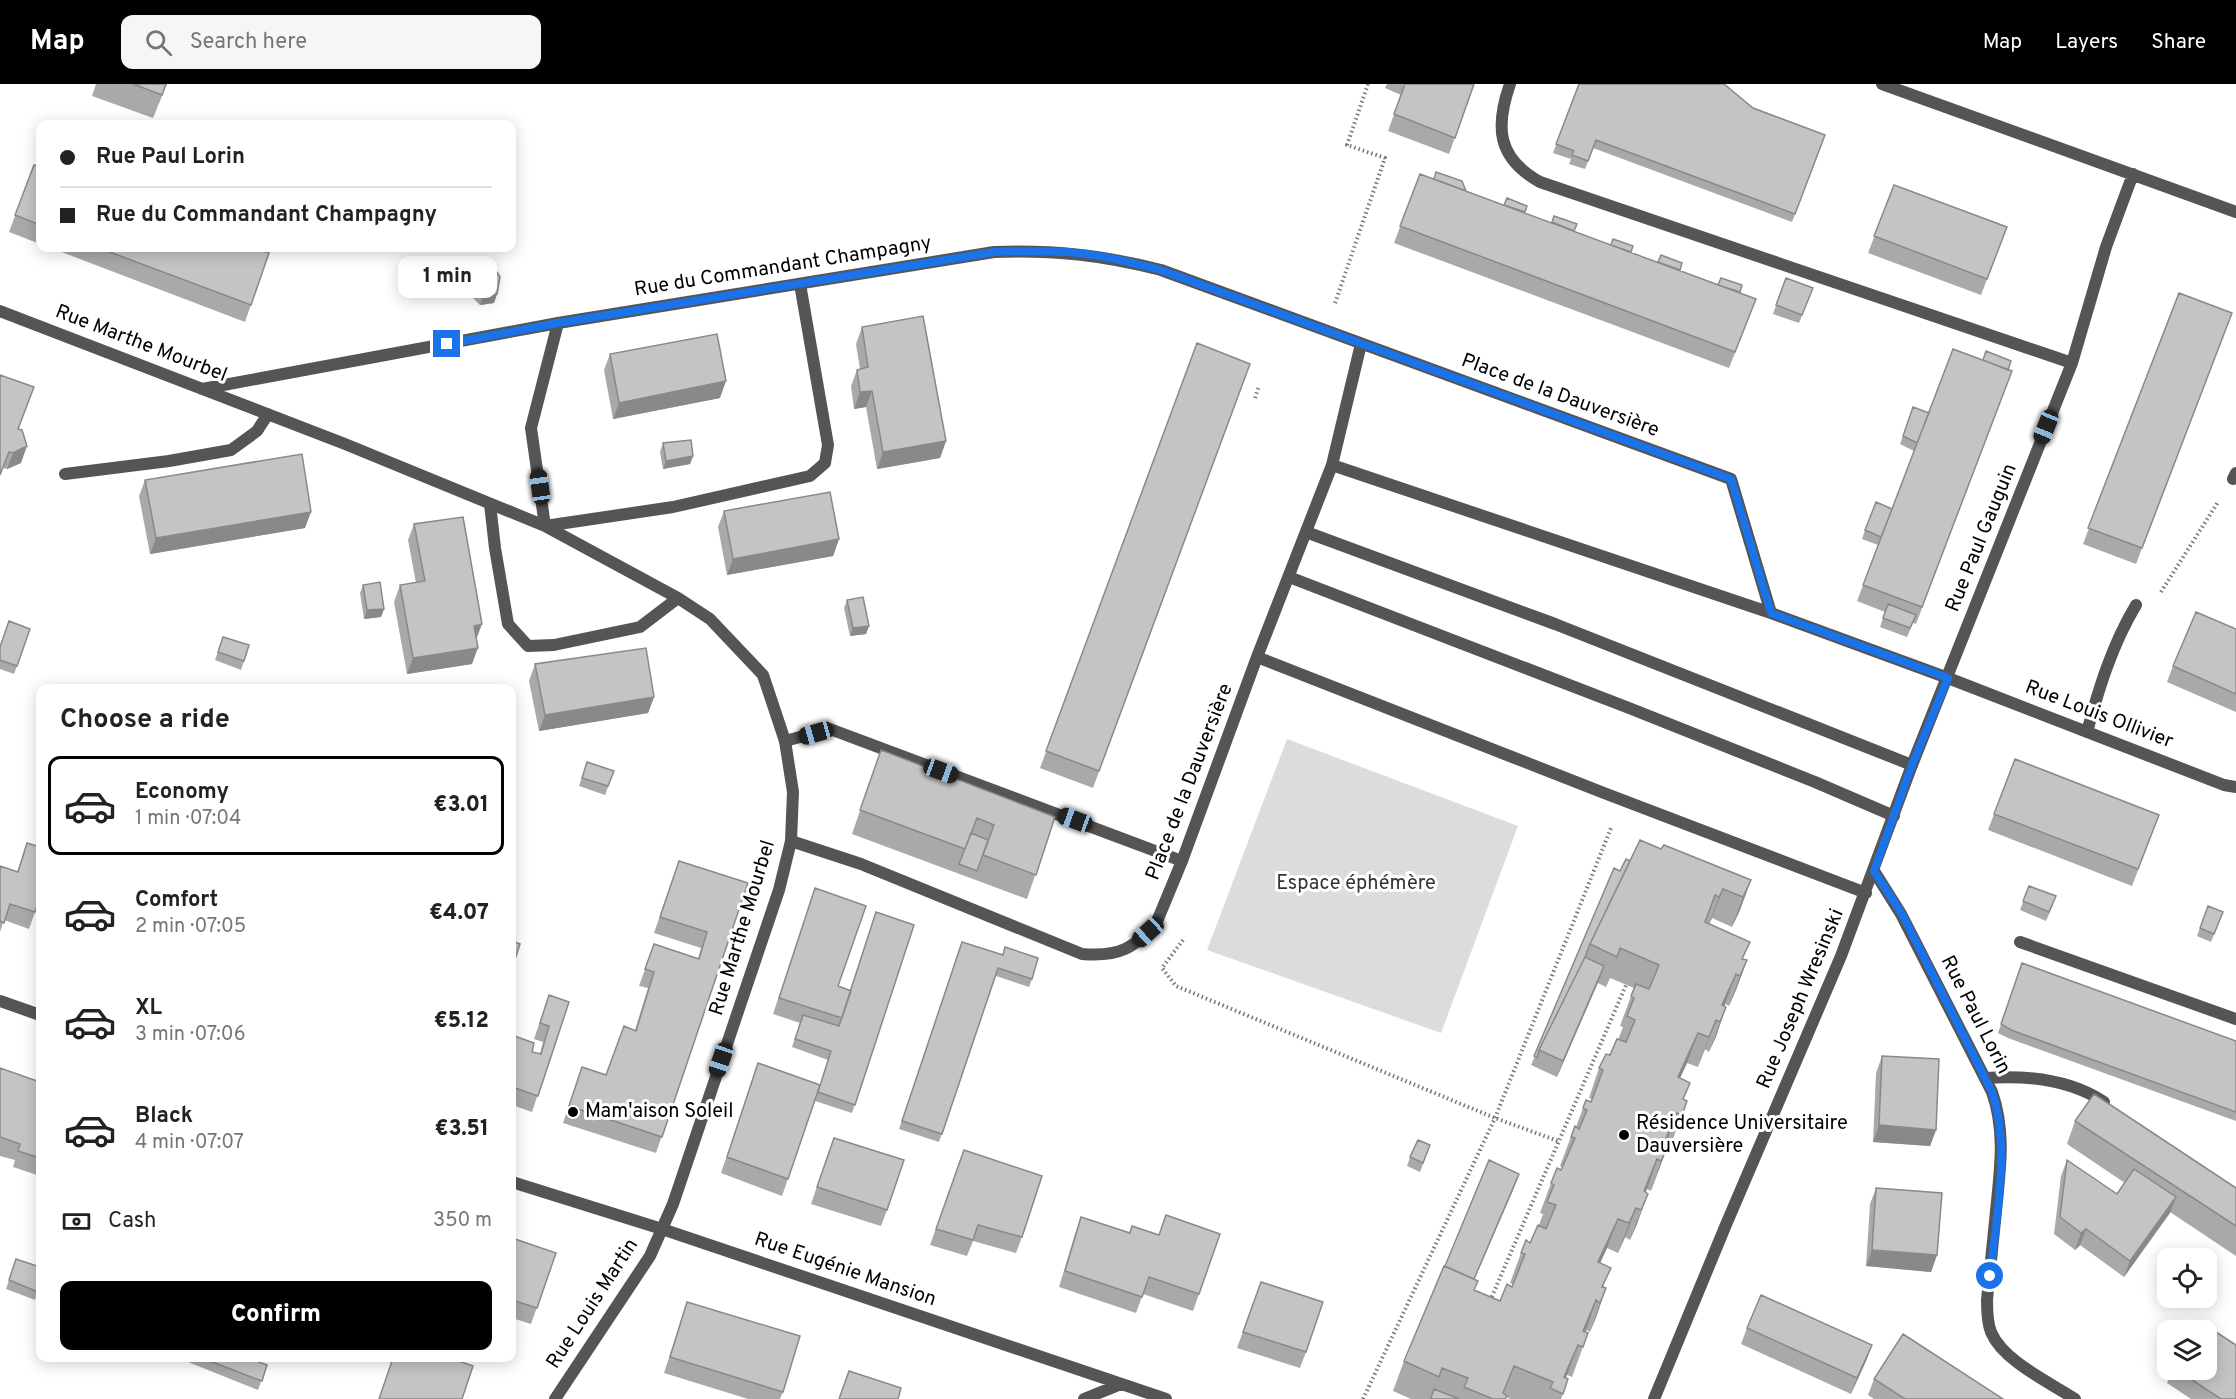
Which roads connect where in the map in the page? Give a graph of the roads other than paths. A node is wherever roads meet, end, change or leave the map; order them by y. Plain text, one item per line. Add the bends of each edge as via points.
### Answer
1 (1510, 84) edge
2 (1882, 84) edge
3 (2133, 174) junction
4 (2236, 212) edge
5 (800, 284) junction
6 (0, 311) edge
7 (558, 323) junction
8 (1361, 344) junction
9 (2072, 363) junction
10 (202, 389) junction
11 (268, 414) junction
12 (1332, 465) junction
13 (65, 474) dead end
14 (490, 504) junction
15 (545, 526) junction
16 (1306, 532) junction
17 (1289, 577) junction
18 (678, 598) junction
19 (2136, 605) dead end
20 (1771, 613) junction
21 (1257, 657) junction
22 (1948, 678) junction
23 (2087, 732) junction
24 (785, 741) junction
25 (1912, 765) junction
26 (2236, 788) edge
27 (1894, 816) junction
28 (791, 841) junction
29 (1182, 861) junction
30 (1874, 871) junction
31 (1866, 893) junction
32 (2019, 942) dead end
33 (0, 1001) edge
34 (36, 1014) edge
35 (2236, 1019) edge
36 (1985, 1078) junction
37 (2114, 1109) edge
38 (516, 1183) edge
39 (662, 1229) junction
40 (1121, 1384) junction
41 (555, 1399) edge
42 (1084, 1399) edge
43 (1166, 1399) edge
44 (1654, 1399) edge
45 (2074, 1399) edge

1 - 9 street via 1501,115 1504,145 1513,161 1540,182
2 - 3 street
3 - 4 street
3 - 9 street, Rue Paul Gauguin via 2106,247
5 - 7 street, Rue du Commandant Champagny
5 - 8 street, Rue du Commandant Champagny via 994,252 1078,253 1161,270
5 - 15 street via 828,445 825,464 810,476 684,505
6 - 10 street, Rue Marthe Mourbel
7 - 10 street, Rue du Commandant Champagny
7 - 15 street via 531,428
8 - 12 street, Place de la Dauversière
8 - 20 street, Place de la Dauversière via 1731,479
9 - 22 street, Rue Paul Gauguin
10 - 11 street, Rue Marthe Mourbel
11 - 13 street via 256,431 231,450
11 - 14 street, Rue Marthe Mourbel
12 - 16 street, Place de la Dauversière
12 - 20 street
14 - 15 street, Rue Marthe Mourbel
14 - 18 street via 508,624 528,646 554,645 640,627
15 - 18 street, Rue Marthe Mourbel
16 - 17 street, Place de la Dauversière
16 - 25 street via 1555,624
17 - 21 street, Place de la Dauversière
17 - 27 street via 1629,708
18 - 24 street, Rue Marthe Mourbel via 710,619 763,675
19 - 23 street via 2122,628 2100,685
20 - 22 street
21 - 29 street, Place de la Dauversière
21 - 31 street
22 - 23 street, Rue Louis Ollivier
22 - 25 street, Rue Joseph Wresinski
23 - 26 street, Rue Louis Ollivier
24 - 28 street, Rue Marthe Mourbel via 793,792
24 - 29 street via 830,729
25 - 27 street, Rue Joseph Wresinski
27 - 30 street, Rue Joseph Wresinski
28 - 29 street, Place de la Dauversière via 861,864 1082,954 1102,956 1122,951 1148,932 1158,919
28 - 39 street, Rue Marthe Mourbel via 779,890
30 - 31 street, Rue Joseph Wresinski
30 - 36 street, Rue Paul Lorin via 1902,914
31 - 44 street, Rue Joseph Wresinski
32 - 35 street
33 - 34 street
36 - 37 street via 2014,1076 2057,1081 2095,1096
36 - 45 street, Rue Paul Lorin via 1999,1111 2002,1131 1987,1300 1991,1332 2016,1361
38 - 39 street, Rue Eugénie Mansion
39 - 40 street, Rue Eugénie Mansion
39 - 41 street, Rue Louis Martin via 650,1256
40 - 42 street
40 - 43 street, Rue Eugénie Mansion

